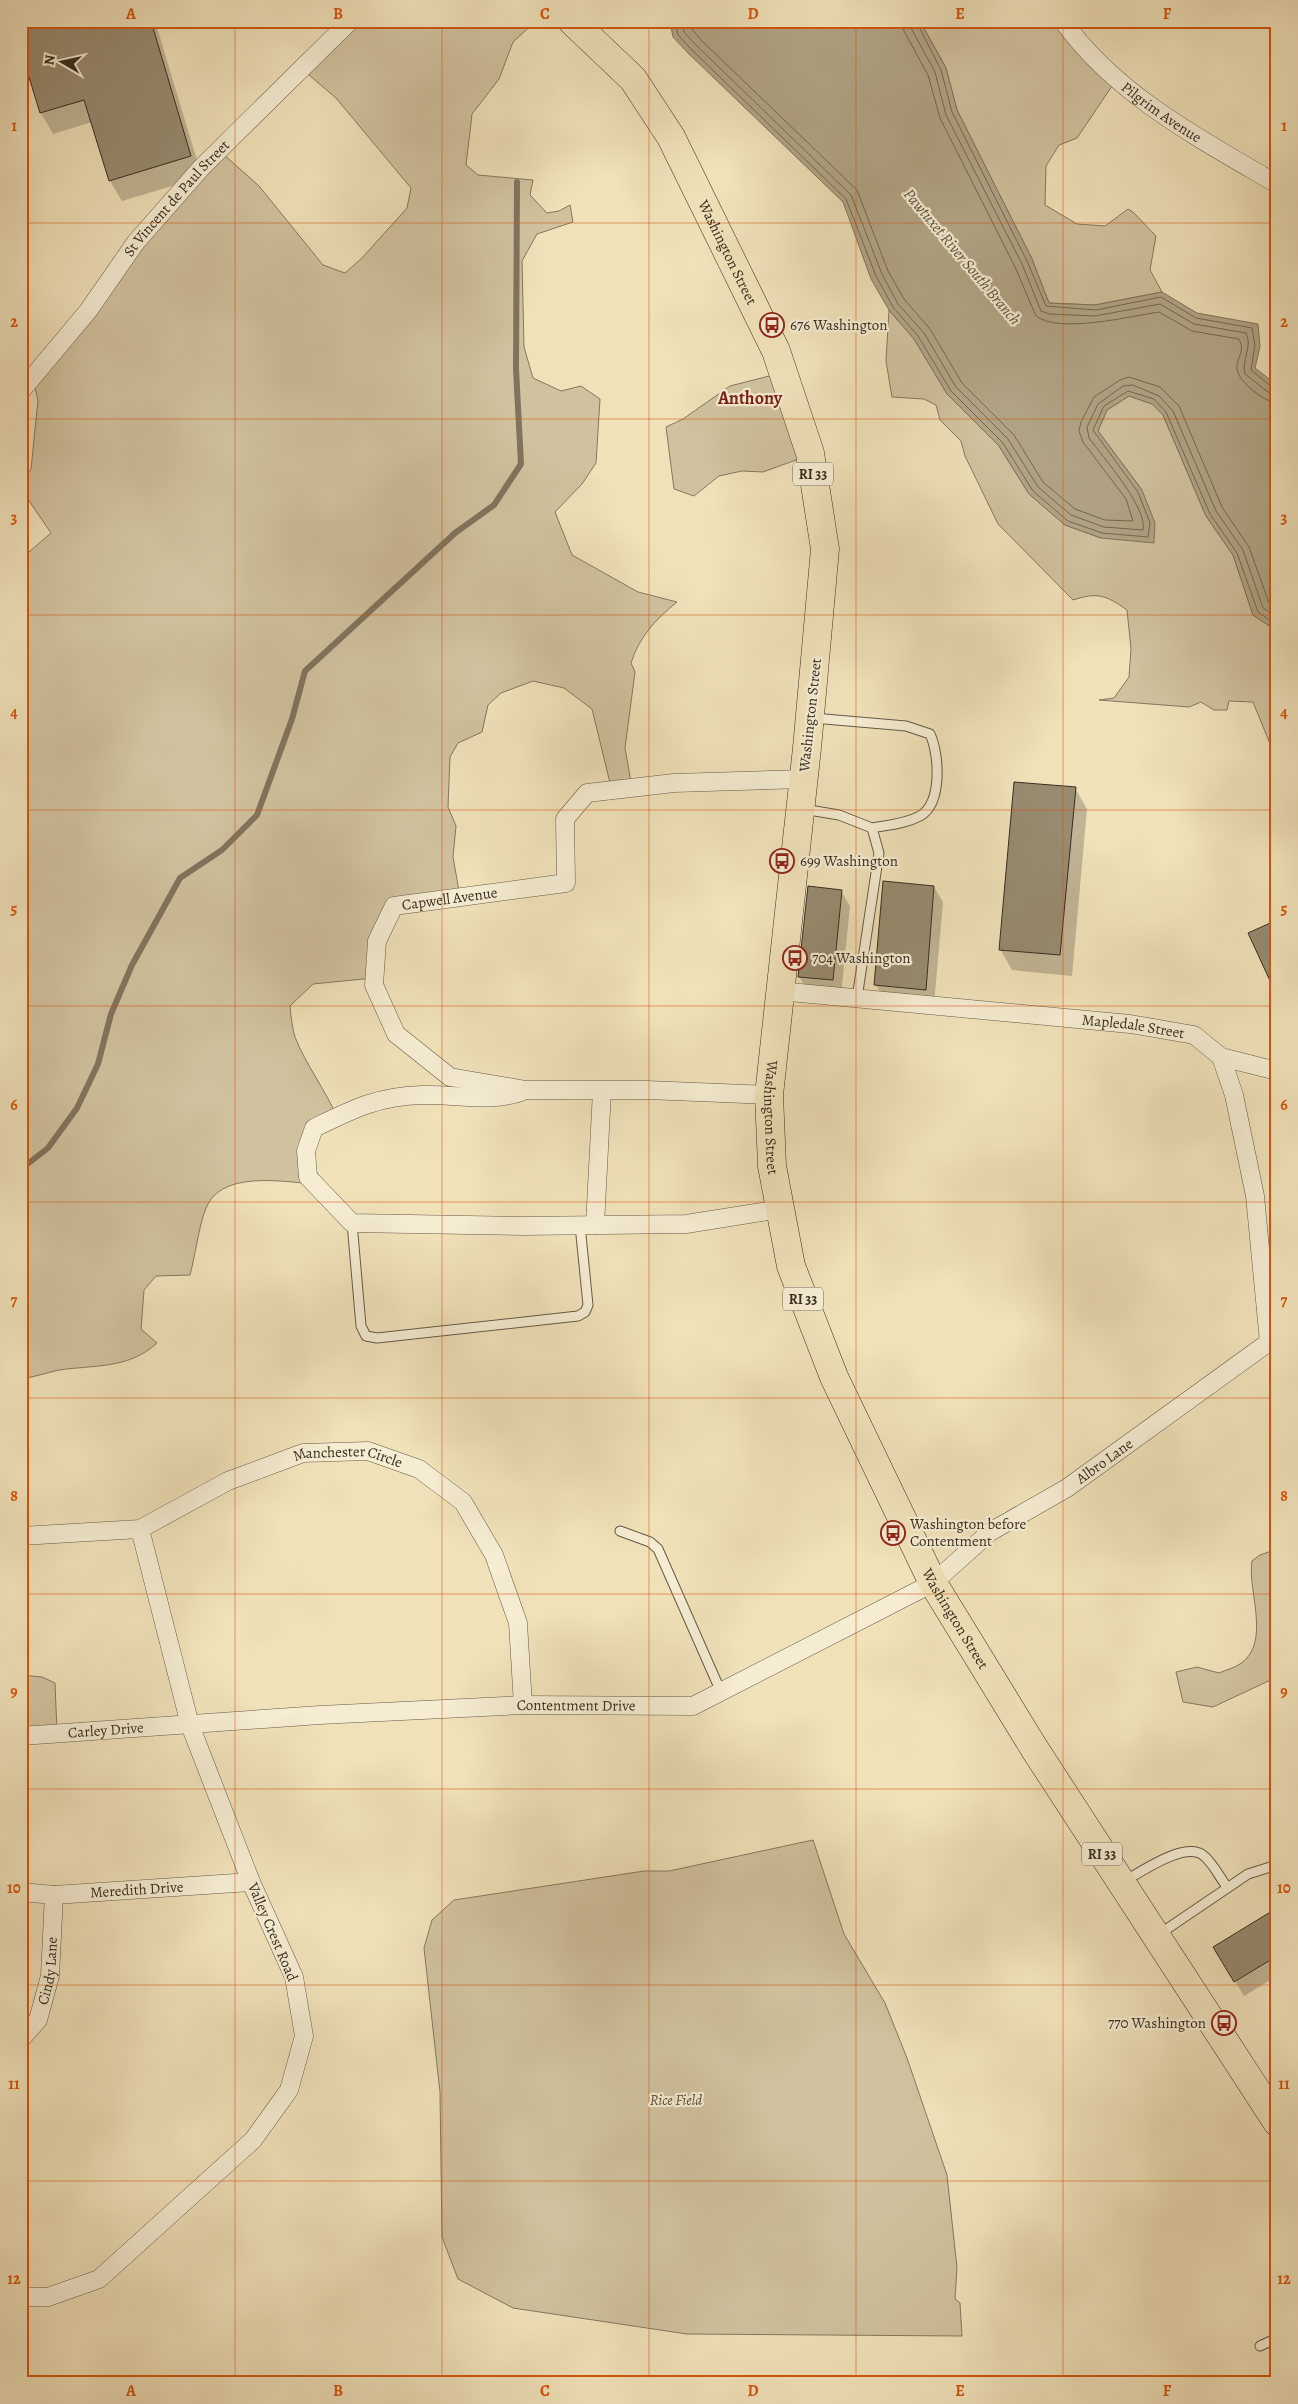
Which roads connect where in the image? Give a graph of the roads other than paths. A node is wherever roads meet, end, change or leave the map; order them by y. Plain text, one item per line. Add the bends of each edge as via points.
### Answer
1 (350, 21) edge
2 (572, 21) edge
3 (1063, 21) edge
4 (1277, 184) edge
5 (21, 391) edge
6 (810, 717) junction
7 (803, 779) junction
8 (800, 809) junction
9 (872, 828) junction
10 (779, 991) junction
11 (857, 998) junction
12 (1221, 1057) junction
13 (1277, 1071) edge
14 (526, 1090) junction
15 (602, 1091) junction
16 (769, 1095) junction
17 (781, 1209) junction
18 (352, 1223) junction
19 (588, 1225) junction
20 (1273, 1341) edge
21 (140, 1529) junction
22 (620, 1531) dead end
23 (21, 1536) edge
24 (933, 1582) junction
25 (721, 1692) junction
26 (523, 1706) junction
27 (190, 1724) junction
28 (21, 1736) edge
29 (1277, 1865) edge
30 (251, 1882) junction
31 (1121, 1883) junction
32 (1227, 1887) junction
33 (21, 1892) edge
34 (54, 1894) junction
35 (1156, 1937) junction
36 (21, 2039) edge
37 (1277, 2122) edge
38 (21, 2298) edge
39 (1277, 2338) edge
40 (1260, 2346) dead end

1 - 5 street, St Vincent de Paul Street via 202,167 136,242 88,310
2 - 6 main road, Washington Street / RI 33 via 633,79 671,137 776,352 810,453 825,549
3 - 4 street, Pilgrim Avenue via 1114,77 1178,126
6 - 7 main road, Washington Street / RI 33
6 - 9 lane via 906,726 930,734 936,746 938,772 934,796 922,815 903,823
7 - 8 main road, Washington Street / RI 33
7 - 14 street, Capwell Avenue via 674,783 587,793 565,819 566,883 394,906 377,941 374,985 396,1034 450,1077
8 - 9 lane via 839,815
8 - 10 main road, Washington Street / RI 33
9 - 11 lane via 879,853
10 - 11 street, Mapledale Street
10 - 16 main road, Washington Street / RI 33
11 - 12 street, Mapledale Street via 1130,1024 1194,1035
12 - 13 street
12 - 20 street via 1234,1095 1255,1196
14 - 15 street, Capwell Avenue
14 - 18 street via 504,1098 422,1095 380,1099 314,1128 306,1152 308,1177
15 - 16 street, Capwell Avenue
15 - 19 street
16 - 17 main road, Washington Street / RI 33 via 772,1166
17 - 19 street via 686,1224
17 - 24 main road, Washington Street / RI 33 via 791,1266 834,1377
18 - 19 street
18 - 19 lane via 361,1326 366,1336 377,1338 578,1316 588,1305
20 - 24 street, Albro Lane via 1068,1488 990,1532
21 - 23 street, Manchester Circle
21 - 26 street, Manchester Circle via 228,1481 303,1453 368,1451 419,1469 463,1502 494,1555 518,1623
21 - 27 street, Valley Crest Road
22 - 25 lane via 650,1542 658,1549
24 - 25 street, Contentment Drive
24 - 31 main road, Washington Street / RI 33
25 - 26 street, Contentment Drive via 693,1706
26 - 27 street, Contentment Drive
27 - 28 street, Carley Drive
27 - 30 street, Valley Crest Road
29 - 32 lane via 1248,1874
30 - 34 street, Meredith Drive
30 - 38 street, Valley Crest Road via 294,1976 304,2036 289,2090 253,2140 99,2279 48,2297
31 - 32 lane via 1169,1856 1190,1850 1204,1855
31 - 35 main road, Washington Street / RI 33
32 - 35 lane
33 - 34 street, Meredith Drive
34 - 36 street, Cindy Lane via 50,1976 38,2020
35 - 37 main road, Washington Street / RI 33
39 - 40 lane

